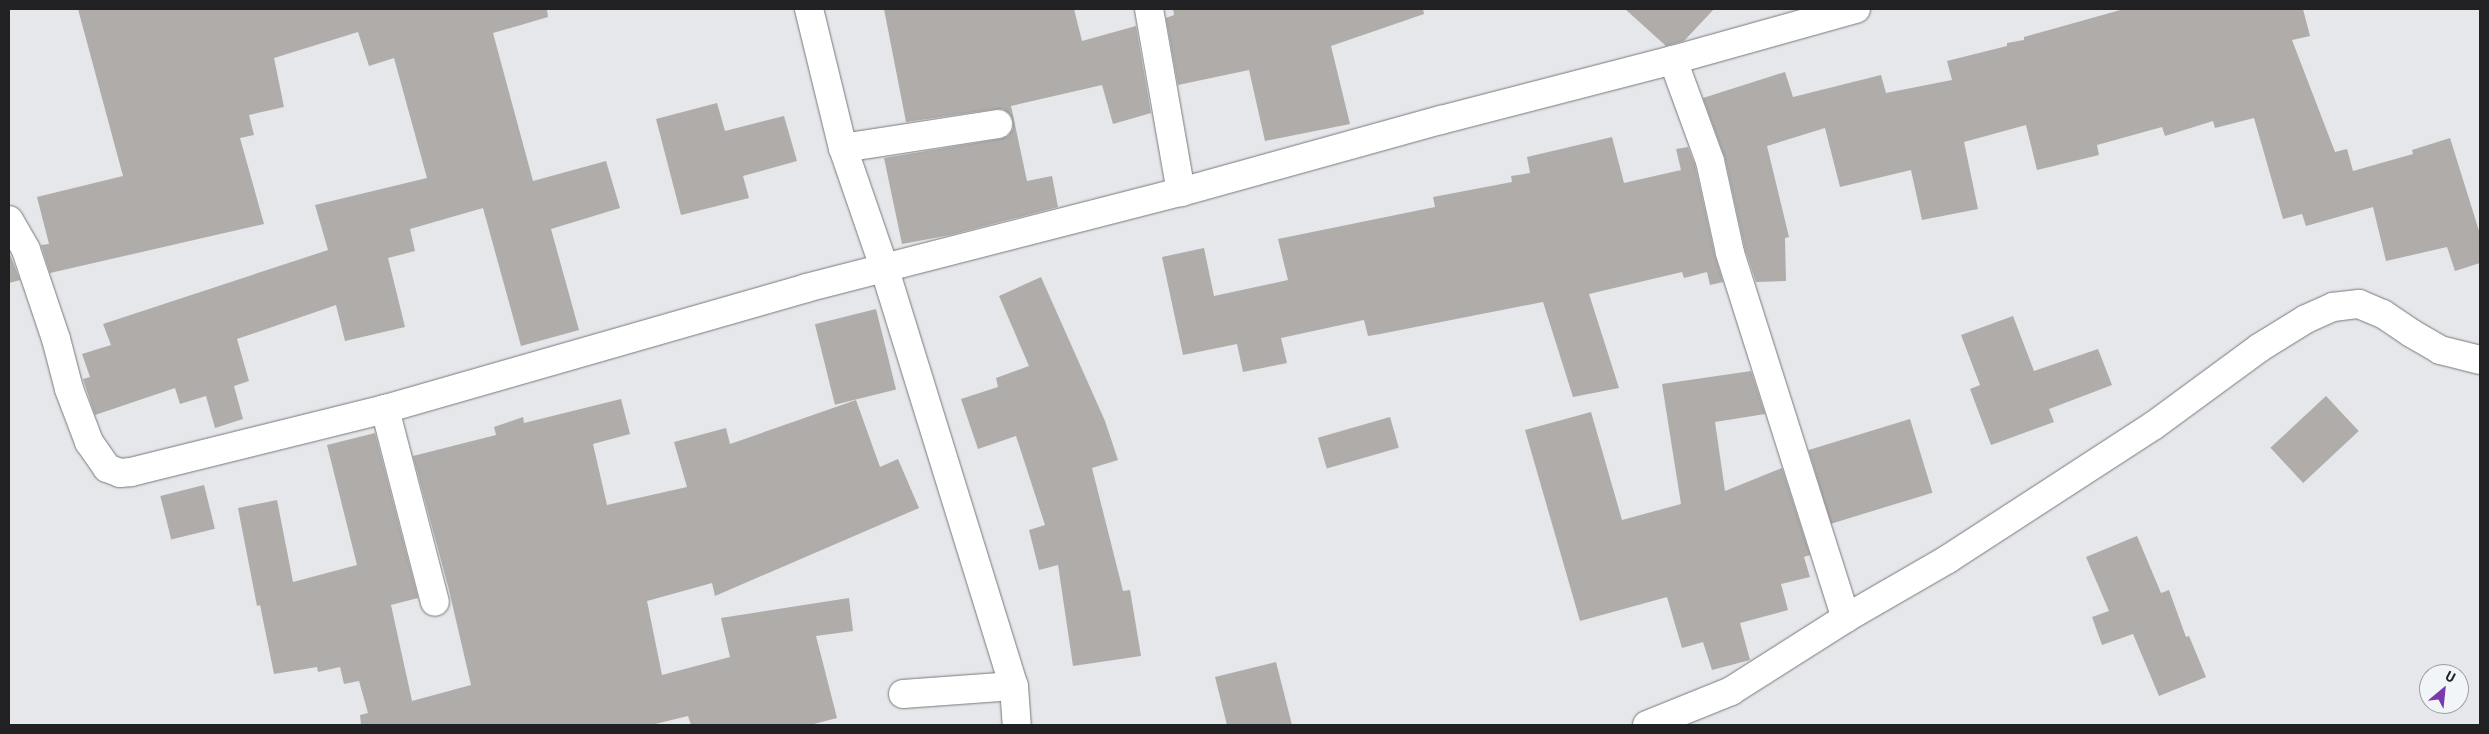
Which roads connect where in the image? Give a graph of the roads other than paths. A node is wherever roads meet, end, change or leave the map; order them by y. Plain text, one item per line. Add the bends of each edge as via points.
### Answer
1 (809, 9) edge
2 (1149, 9) edge
3 (1856, 9) edge
4 (1673, 60) junction
5 (998, 124) dead end
6 (843, 148) junction
7 (1181, 192) junction
8 (9, 220) edge
9 (884, 267) junction
10 (2480, 360) edge
11 (385, 409) junction
12 (435, 602) dead end
13 (1846, 618) junction
14 (1014, 686) junction
15 (903, 694) dead end
16 (1017, 725) edge
17 (1647, 725) edge

1 - 6 street
2 - 7 street
3 - 4 street
4 - 7 street
4 - 13 street via 1710,161 1730,254
5 - 6 street
6 - 9 street
7 - 9 street
8 - 11 street via 26,250 79,418 89,442 107,468 120,473 154,468
9 - 11 street
9 - 14 street
10 - 13 street via 2440,350 2384,314 2359,304 2333,307 2306,319 2259,348 2153,426 1956,554
11 - 12 street
13 - 17 street via 1730,691
14 - 15 street
14 - 16 street

